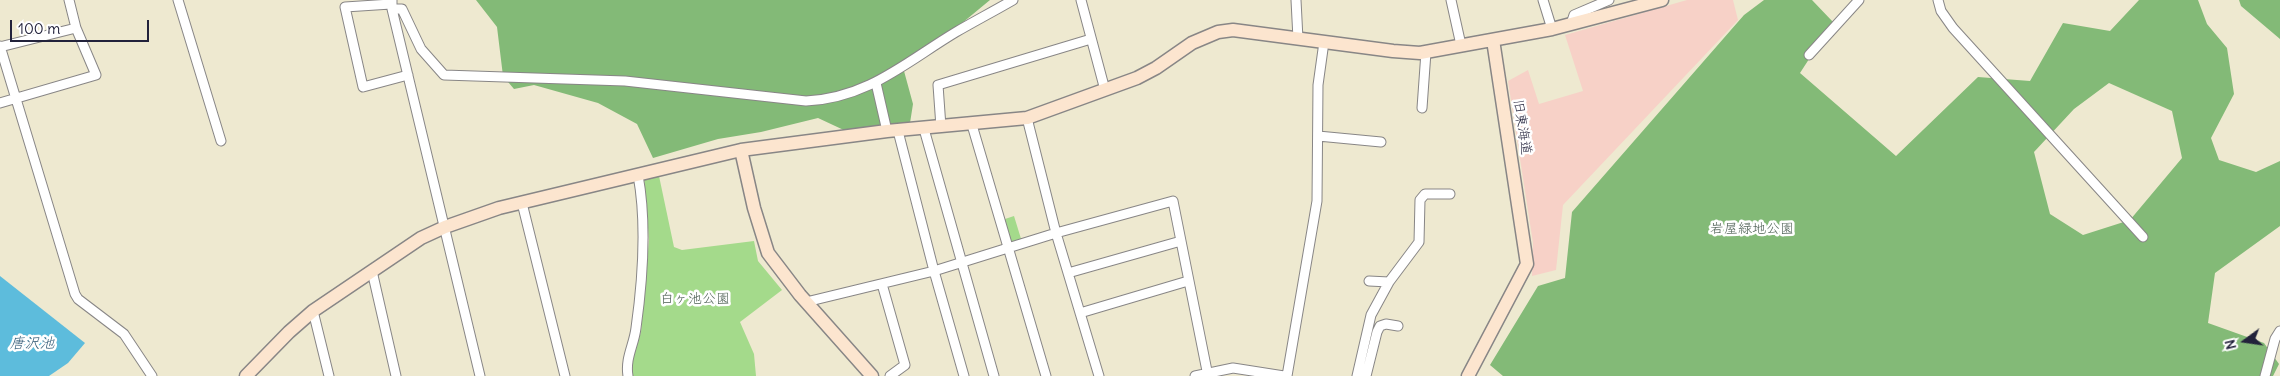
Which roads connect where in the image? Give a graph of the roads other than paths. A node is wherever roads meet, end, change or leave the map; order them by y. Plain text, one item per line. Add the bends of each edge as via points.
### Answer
1 (69, 0) edge
2 (178, 0) edge
3 (1013, 0) edge
4 (1081, 0) edge
5 (1296, 0) edge
6 (1451, 0) edge
7 (1543, 0) edge
8 (1609, 0) edge
9 (1662, 0) edge
10 (1859, 0) edge
11 (1938, 0) edge
12 (392, 4) edge
13 (1571, 24) junction
14 (76, 28) junction
15 (1552, 29) junction
16 (1091, 38) junction
17 (1298, 39) junction
18 (1493, 40) junction
19 (1324, 42) junction
20 (1461, 45) junction
21 (0, 47) edge
22 (1426, 52) junction
23 (1810, 55) dead end
24 (408, 75) junction
25 (876, 83) junction
26 (1105, 90) junction
27 (15, 98) junction
28 (0, 102) edge
29 (1422, 108) dead end
30 (1027, 118) junction
31 (972, 125) junction
32 (941, 127) junction
33 (924, 129) junction
34 (893, 131) junction
35 (1318, 136) junction
36 (221, 140) dead end
37 (1381, 142) dead end
38 (741, 150) junction
39 (638, 175) junction
40 (1450, 194) dead end
41 (522, 203) junction
42 (445, 227) junction
43 (1056, 232) junction
44 (2143, 237) dead end
45 (1181, 241) junction
46 (1009, 248) junction
47 (961, 263) junction
48 (372, 271) junction
49 (934, 272) junction
50 (1068, 273) junction
51 (1188, 281) junction
52 (1369, 281) dead end
53 (1389, 282) junction
54 (882, 284) junction
55 (806, 302) junction
56 (313, 311) junction
57 (1080, 313) junction
58 (1398, 326) dead end
59 (2280, 331) edge
60 (258, 371) edge
61 (1208, 374) edge
62 (152, 376) edge
63 (246, 376) edge
64 (329, 376) edge
65 (396, 376) edge
66 (480, 376) edge
67 (565, 376) edge
68 (628, 376) edge
69 (872, 376) edge
70 (890, 376) edge
71 (964, 376) edge
72 (994, 376) edge
73 (1046, 376) edge
74 (1099, 376) edge
75 (1195, 376) edge
76 (1286, 376) edge
77 (1357, 376) edge
78 (1366, 376) edge
79 (1468, 376) edge
80 (2264, 376) edge

1 - 14 street
2 - 36 street
3 - 25 street
4 - 16 street
5 - 17 street
6 - 20 street
7 - 15 street
8 - 13 street via 1574,15
9 - 13 street
10 - 23 street
11 - 44 street via 1941,11 1953,28
12 - 24 street
12 - 24 street via 345,7 363,87
12 - 25 street via 402,10 421,49 444,75 625,81 806,101 855,92
13 - 15 street
14 - 21 street
14 - 27 street via 96,75
15 - 18 street
16 - 26 street
16 - 32 street via 938,85
17 - 19 street
17 - 26 street via 1233,30 1218,32 1192,43 1137,78
18 - 20 street
18 - 79 street, 旧東海道 via 1527,264
19 - 22 street
19 - 35 street via 1318,85
20 - 22 street
21 - 27 street
22 - 29 street
24 - 42 street
25 - 34 street
26 - 30 street
27 - 28 street
27 - 62 street via 75,294 124,334
30 - 31 street
30 - 43 street
31 - 32 street
31 - 46 street
32 - 33 street
33 - 34 street
33 - 47 street
34 - 38 street
34 - 49 street
35 - 37 street
35 - 76 street via 1317,201
38 - 39 street
38 - 55 street via 768,253
39 - 41 street
39 - 68 street via 644,230 636,330 626,364
40 - 53 street via 1425,194 1420,200 1419,242
41 - 42 street
41 - 67 street
42 - 48 street via 421,238
42 - 66 street
43 - 45 street via 1173,201
43 - 46 street
43 - 50 street
45 - 50 street
45 - 51 street
46 - 47 street
46 - 73 street
47 - 49 street
47 - 72 street
48 - 56 street
48 - 65 street
49 - 54 street
49 - 71 street
50 - 57 street
51 - 57 street
51 - 61 street
52 - 53 street
53 - 77 street via 1371,315
54 - 55 street
54 - 70 street via 905,365
55 - 69 street
56 - 60 street via 288,332
56 - 64 street
57 - 74 street
58 - 78 street via 1380,326
59 - 80 street
60 - 63 street
61 - 75 street
61 - 76 street via 1233,368

